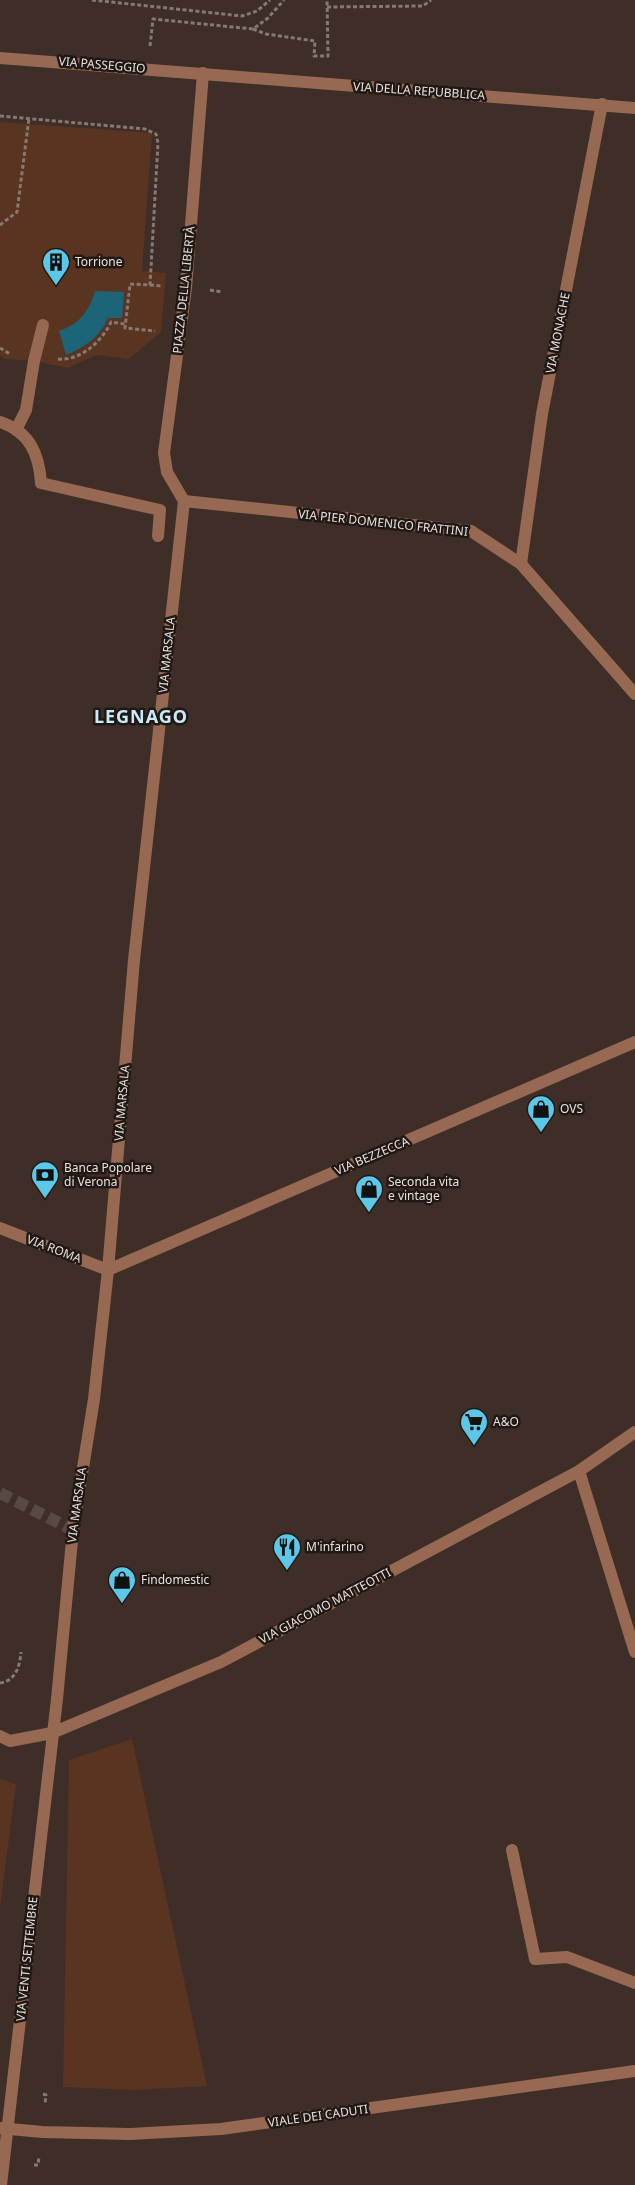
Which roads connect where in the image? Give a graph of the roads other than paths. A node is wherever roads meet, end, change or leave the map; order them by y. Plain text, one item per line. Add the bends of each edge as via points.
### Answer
1 (0, 58) edge
2 (203, 73) junction
3 (602, 104) junction
4 (635, 108) edge
5 (43, 325) dead end
6 (0, 422) edge
7 (16, 430) junction
8 (184, 501) junction
9 (158, 536) dead end
10 (521, 564) junction
11 (635, 694) edge
12 (635, 1042) edge
13 (0, 1228) edge
14 (108, 1270) junction
15 (635, 1432) edge
16 (579, 1471) junction
17 (635, 1652) edge
18 (52, 1733) junction
19 (0, 1736) edge
20 (512, 1850) dead end
21 (635, 1983) edge
22 (635, 2071) edge
23 (4, 2128) edge
24 (1, 2185) edge

1 - 2 street, VIA PASSEGGIO
2 - 3 street, VIA DELLA REPUBBLICA
2 - 8 street, PIAZZA DELLA LIBERTÀ via 186,288 164,453 167,472
3 - 4 street, VIA DELLA REPUBBLICA
3 - 10 street, VIA MONACHE via 542,414
5 - 7 street via 26,410
6 - 7 street
7 - 9 street via 34,449 40,463 41,483 160,510
8 - 10 street, VIA PIER DOMENICO FRATTINI via 470,531
8 - 14 street, VIA MARSALA via 134,960
10 - 11 street, VIA PIER DOMENICO FRATTINI
12 - 14 street, VIA BEZZECCA
13 - 14 street, VIA ROMA
14 - 18 street, VIA MARSALA via 94,1399 73,1530
15 - 16 street, VIA GIACOMO MATTEOTTI
16 - 17 street
16 - 18 street, VIA GIACOMO MATTEOTTI via 221,1662
18 - 19 street, VIA GIACOMO MATTEOTTI via 10,1741
18 - 23 street, VIA VENTI SETTEMBRE
20 - 21 street via 535,1959 567,1957
22 - 23 street, VIALE DEI CADUTI via 220,2129 130,2134
23 - 24 street, VIA VENTI SETTEMBRE

